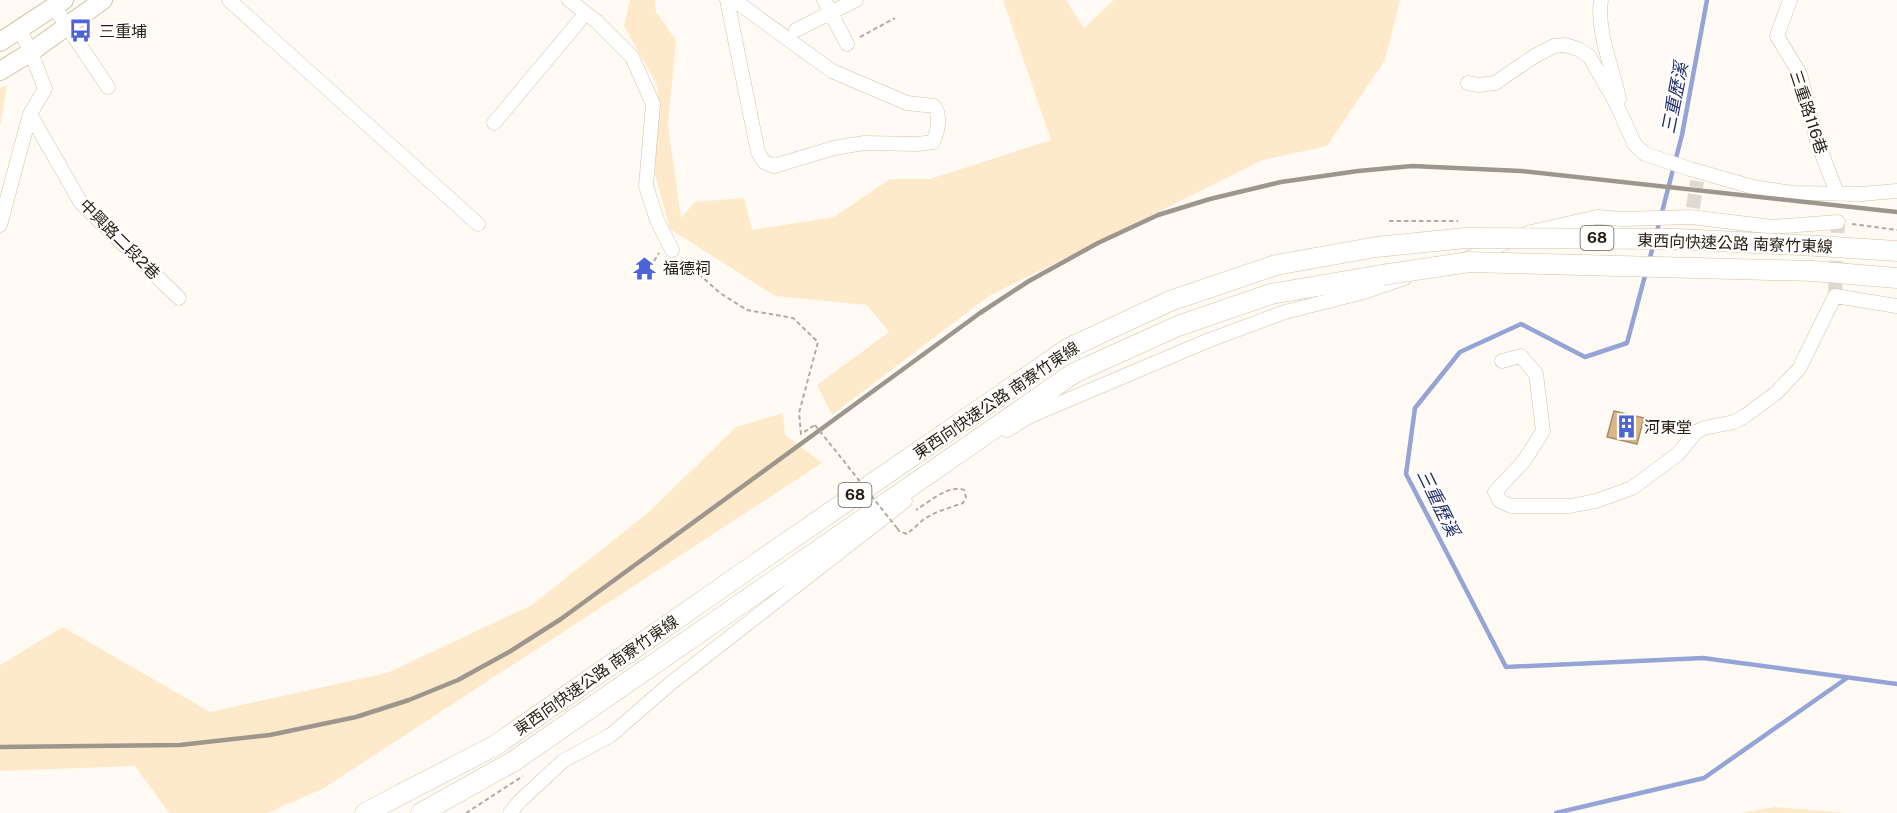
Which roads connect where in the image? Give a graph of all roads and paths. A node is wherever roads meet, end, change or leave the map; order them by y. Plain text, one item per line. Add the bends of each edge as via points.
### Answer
1 (229, 0) edge
2 (569, 0) edge
3 (727, 0) edge
4 (734, 0) edge
5 (856, 0) edge
6 (1601, 0) edge
7 (1790, 0) edge
8 (98, 1) edge
9 (59, 3) edge
10 (828, 6) edge
11 (586, 13) junction
12 (896, 18) dead end
13 (66, 26) junction
14 (19, 29) junction
15 (796, 30) dead end
16 (0, 42) edge
17 (847, 44) joint
18 (31, 52) junction
19 (0, 71) edge
20 (1468, 83) dead end
21 (108, 87) dead end
22 (30, 114) junction
23 (1623, 118) junction
24 (494, 123) dead end
25 (1897, 191) edge
26 (1837, 193) junction
27 (1838, 222) joint
28 (478, 224) dead end
29 (0, 225) edge
30 (1897, 230) edge
31 (672, 250) joint
32 (1897, 251) edge
33 (1897, 278) edge
34 (179, 298) dead end
35 (1897, 306) edge
36 (1502, 361) dead end
37 (911, 514) dead end
38 (901, 520) dead end
39 (893, 526) dead end
40 (365, 813) edge
41 (421, 813) edge
42 (510, 813) edge

1 - 28 lane
2 - 11 lane
3 - 4 lane via 758,152 764,162 774,166 864,142 933,142 938,117 934,106 907,103 832,71
5 - 10 lane
6 - 23 lane via 1602,32
7 - 26 lane, 三重路116巷 via 1777,36 1800,74 1817,141
8 - 13 main road
9 - 13 lane
9 - 14 main road
10 - 15 lane
10 - 17 lane
11 - 24 lane
11 - 31 lane via 632,57 653,104 646,186
12 - 17 path
13 - 18 main road
13 - 21 lane
14 - 16 main road
14 - 18 lane
18 - 19 main road
18 - 22 lane via 45,89
20 - 23 lane via 1495,83 1533,57 1565,45 1589,56
22 - 29 lane
22 - 34 lane, 中興路二段2巷 via 81,203
23 - 26 lane via 1635,145 1645,154 1695,174 1753,187
25 - 26 lane
27 - 30 path
27 - 42 lane via 1772,227 1688,214 1597,217 1527,233 1466,259 1364,292 1284,312 1030,416 977,448 900,505 671,683 611,735 563,761
31 - 37 path, bridge via 720,293 747,310 793,318 818,342 799,413 801,434 815,425 899,531 907,534 930,516 963,502 964,490 948,490
32 - 40 highway, 東西向快速公路 南寮竹東線 / 68, bridge via 1677,238 1466,238 1376,247 1276,265 1170,301 1069,348 496,745
33 - 41 highway, 東西向快速公路 南寮竹東線 / 68, bridge via 1813,270 1469,262 1271,294 1178,326 1074,373 514,761
35 - 36 lane via 1834,296 1799,369 1776,393 1734,422 1696,432 1677,454 1632,488 1570,506 1511,506 1500,501 1495,492 1524,461 1543,431 1536,374 1521,356
38 - 39 path

